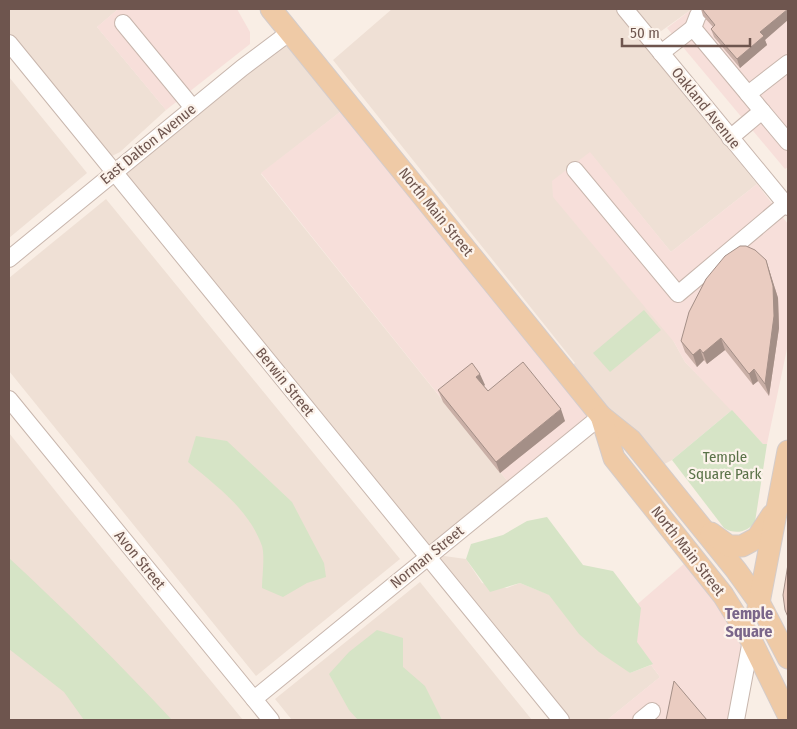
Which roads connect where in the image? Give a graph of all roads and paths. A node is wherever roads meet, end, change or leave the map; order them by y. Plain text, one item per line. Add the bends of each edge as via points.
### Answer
1 (271, 9) edge
2 (625, 9) edge
3 (705, 9) edge
4 (123, 23) dead end
5 (693, 28) junction
6 (290, 32) junction
7 (9, 43) edge
8 (661, 53) junction
9 (788, 63) edge
10 (748, 94) junction
11 (193, 108) junction
12 (762, 111) junction
13 (730, 138) junction
14 (788, 142) edge
15 (575, 170) dead end
16 (114, 173) junction
17 (787, 206) edge
18 (9, 259) edge
19 (9, 399) edge
20 (601, 416) junction
21 (788, 451) edge
22 (778, 506) junction
23 (690, 514) junction
24 (428, 556) junction
25 (759, 602) junction
26 (751, 640) junction
27 (788, 658) edge
28 (254, 699) junction
29 (788, 715) edge
30 (271, 720) edge
31 (561, 720) edge
32 (736, 720) edge

1 - 6 main road, North Main Street
2 - 8 street, Oakland Avenue
3 - 5 street via 698,15
4 - 11 street
5 - 8 street
5 - 10 street
6 - 11 street, East Dalton Avenue
6 - 20 main road, North Main Street
7 - 16 street, Berwin Street
8 - 13 street, Oakland Avenue
9 - 10 street
10 - 12 street
11 - 16 street, East Dalton Avenue
12 - 13 street
12 - 14 street
13 - 17 street, Oakland Avenue
15 - 17 street via 678,294
16 - 18 street, East Dalton Avenue
16 - 24 street, Berwin Street
19 - 28 street, Avon Street
20 - 23 main road, North Main Street via 631,440
20 - 24 street, Norman Street
20 - 26 main road, North Main Street via 614,458 723,595
21 - 22 main road
22 - 23 main road via 757,538 742,546 729,546
22 - 25 main road
23 - 25 main road, North Main Street
24 - 28 street, Norman Street
24 - 31 street, Berwin Street
25 - 26 main road
25 - 27 main road, North Main Street
26 - 29 main road, North Main Street
26 - 32 street
28 - 30 street, Avon Street

